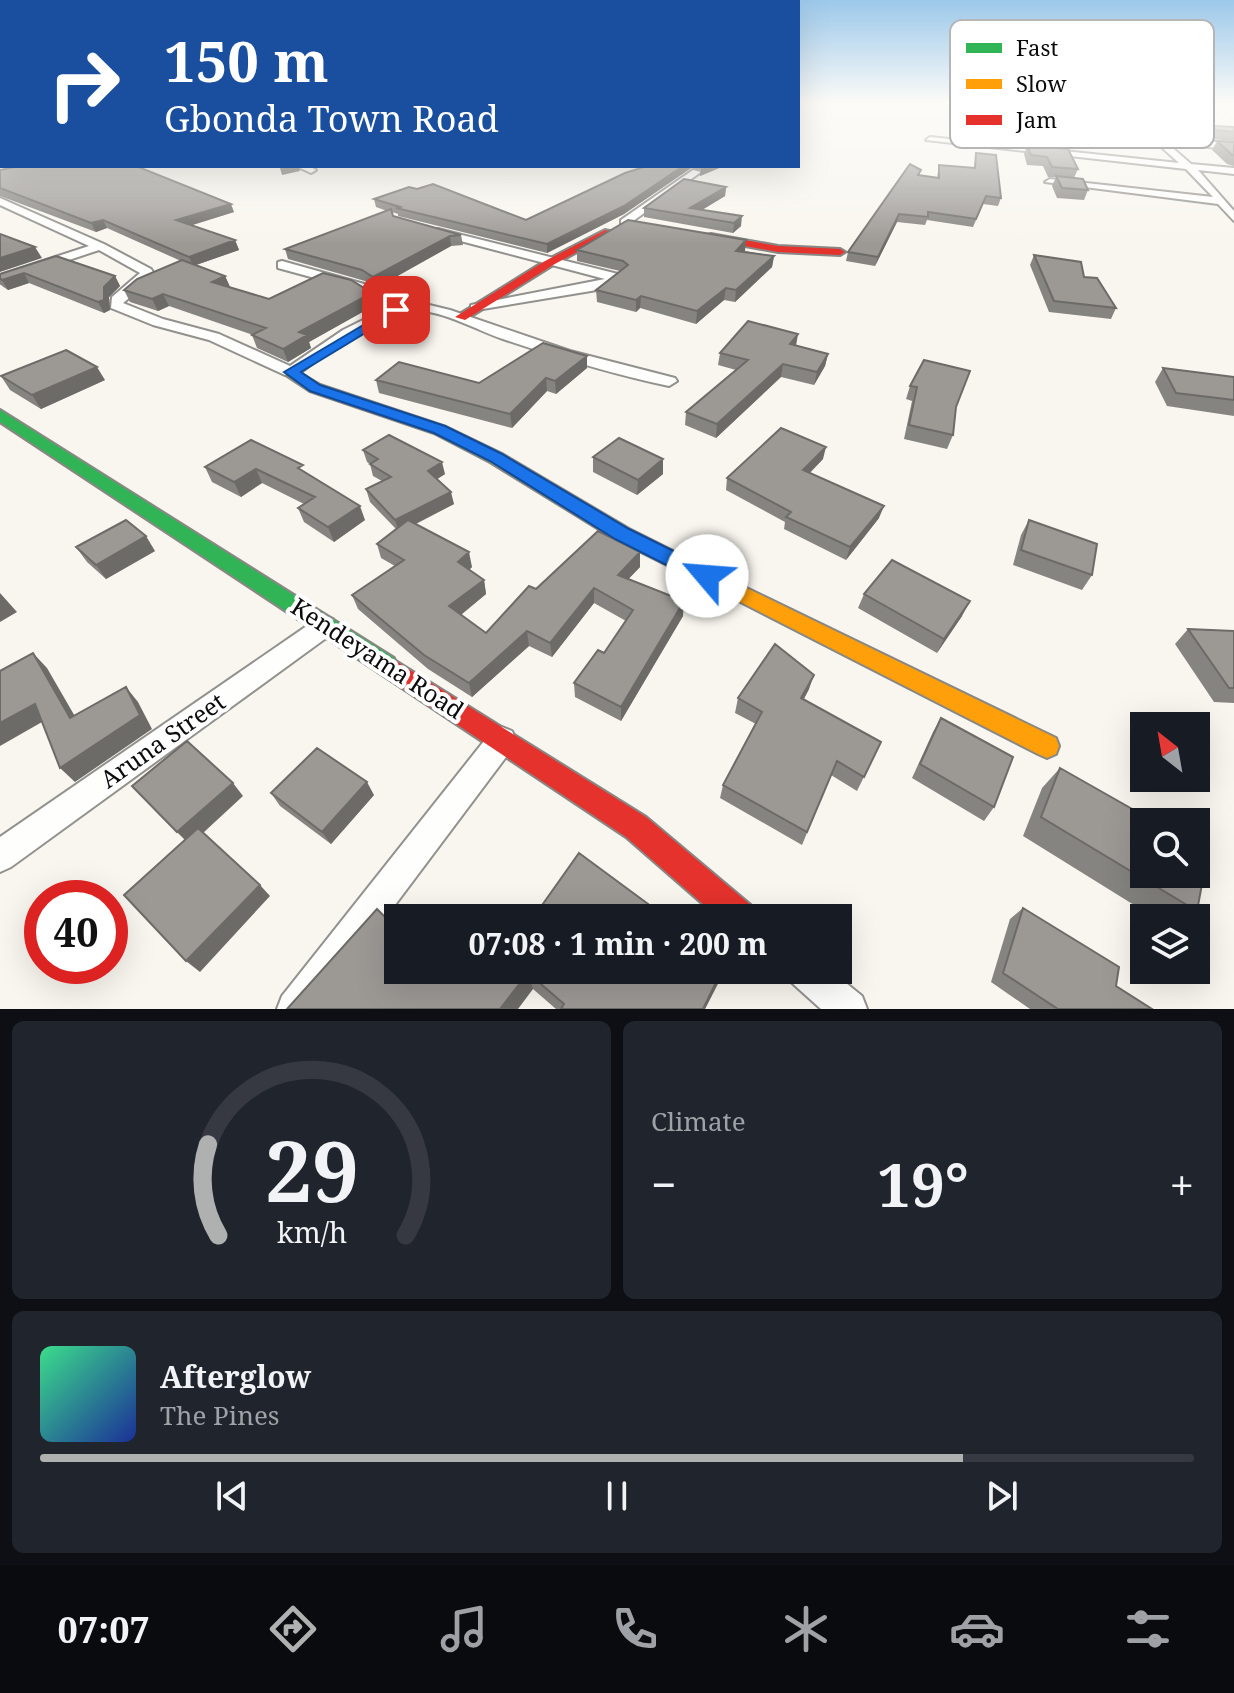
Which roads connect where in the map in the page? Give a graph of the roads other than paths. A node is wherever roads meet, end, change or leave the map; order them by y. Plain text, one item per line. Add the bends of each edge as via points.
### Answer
1 (1027, 150) edge
2 (1173, 150) edge
3 (1190, 167) junction
4 (1234, 171) edge
5 (696, 172) dead end
6 (1050, 182) edge
7 (0, 201) edge
8 (1219, 201) junction
9 (1234, 218) edge
10 (625, 222) junction
11 (649, 226) edge
12 (427, 229) edge
13 (692, 234) edge
14 (100, 246) junction
15 (840, 252) dead end
16 (549, 263) junction
17 (282, 265) dead end
18 (0, 279) edge
19 (396, 310) junction
20 (468, 313) junction
21 (291, 372) junction
22 (669, 381) dead end
23 (0, 415) edge
24 (325, 626) junction
25 (502, 740) junction
26 (1047, 746) dead end
27 (0, 856) edge
28 (726, 904) edge
29 (820, 984) edge
30 (295, 1009) edge
31 (849, 1009) edge

1 - 3 street
2 - 3 street
3 - 4 street
3 - 8 street
5 - 10 street
6 - 8 street
7 - 14 street
8 - 9 street
10 - 11 street
10 - 16 street
12 - 16 street
13 - 15 street via 778,249
14 - 18 street
14 - 21 street via 147,272 116,305 214,337
16 - 20 street
16 - 20 street via 617,278
17 - 19 street via 371,291
19 - 20 street
19 - 21 street
20 - 22 street via 501,333
21 - 26 street via 315,388 440,430 622,534
23 - 24 street, Kendeyama Road
24 - 25 street, Kendeyama Road
24 - 27 street, Aruna Street
25 - 28 street, Kendeyama Road via 636,827
25 - 30 street
29 - 31 street

